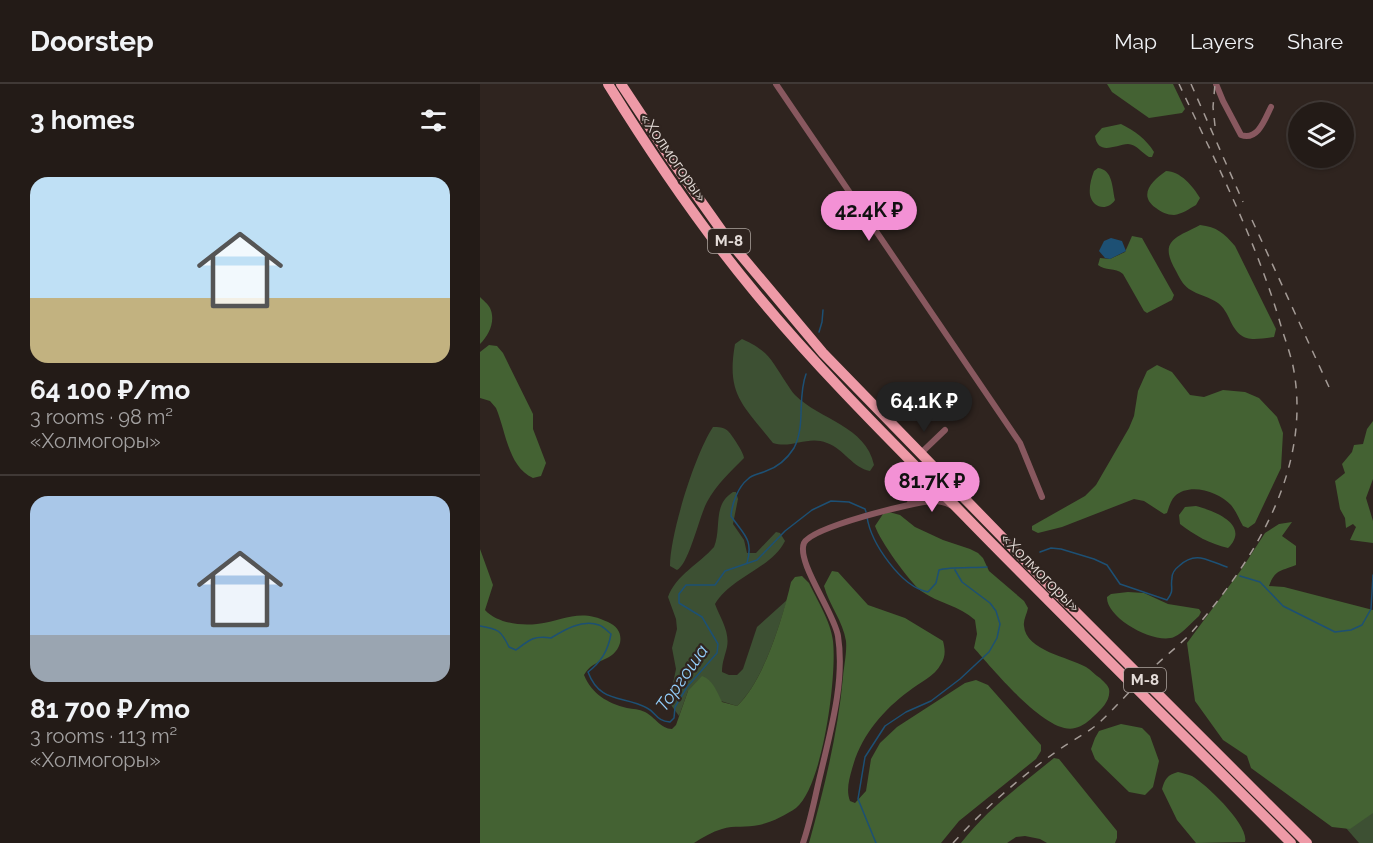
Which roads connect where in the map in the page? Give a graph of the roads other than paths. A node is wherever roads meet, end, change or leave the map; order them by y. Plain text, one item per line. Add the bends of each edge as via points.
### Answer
1 (608, 84) edge
2 (621, 84) edge
3 (776, 84) edge
4 (1216, 84) edge
5 (1271, 107) dead end
6 (945, 430) dead end
7 (921, 454) junction
8 (913, 464) junction
9 (1042, 497) dead end
10 (908, 504) junction
11 (958, 509) junction
12 (803, 843) edge
13 (1291, 843) edge
14 (1307, 843) edge

1 - 8 highway, «Холмогоры» / М-8 via 657,160 751,288 815,362
2 - 7 highway, «Холмогоры» / М-8 via 699,200 761,281 823,353
3 - 9 street via 1020,443
4 - 5 street via 1241,135 1253,135
6 - 7 street
7 - 14 highway, «Холмогоры» / М-8
8 - 10 street via 918,474 918,491
8 - 11 highway, «Холмогоры» / М-8
10 - 11 street via 939,501
10 - 12 street via 825,529 804,543 804,560 838,634 839,673
11 - 13 highway, «Холмогоры» / М-8

